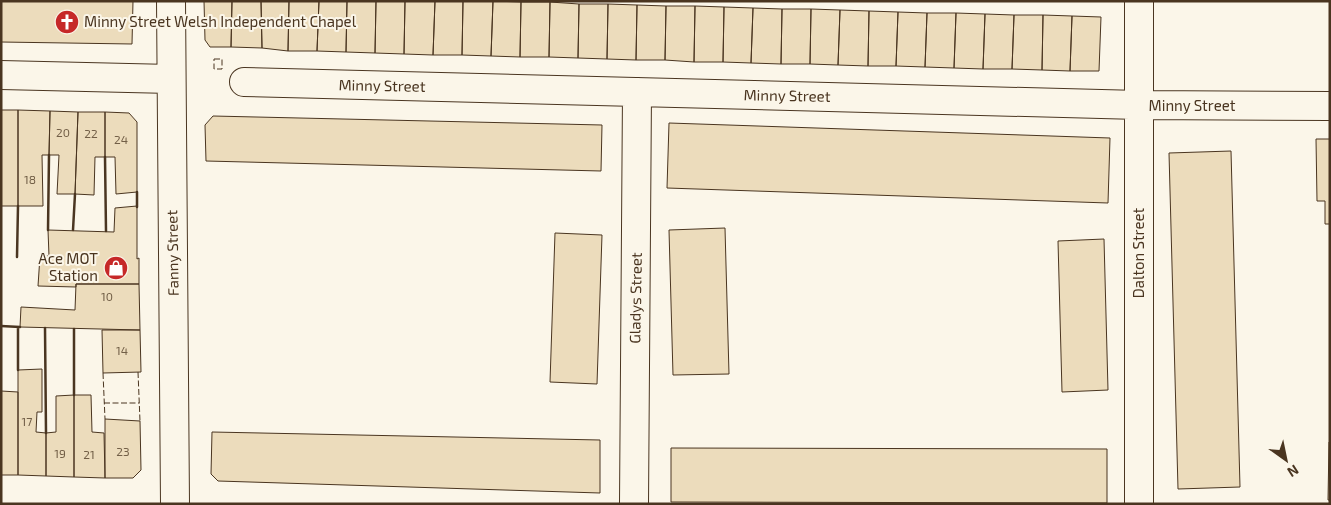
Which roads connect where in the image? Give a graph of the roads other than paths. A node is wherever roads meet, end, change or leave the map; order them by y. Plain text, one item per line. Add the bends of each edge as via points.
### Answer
1 (171, 1) edge
2 (1139, 1) edge
3 (1, 75) edge
4 (171, 79) junction
5 (244, 82) dead end
6 (637, 92) junction
7 (1139, 105) junction
8 (1330, 106) edge
9 (175, 504) edge
10 (634, 504) edge
11 (1140, 504) edge

1 - 4 street, Fanny Street
2 - 7 street, Dalton Street
3 - 4 street
4 - 9 street, Fanny Street
5 - 6 street, Minny Street
6 - 7 street, Minny Street
6 - 10 street, Gladys Street
7 - 8 street, Minny Street
7 - 11 street, Dalton Street

